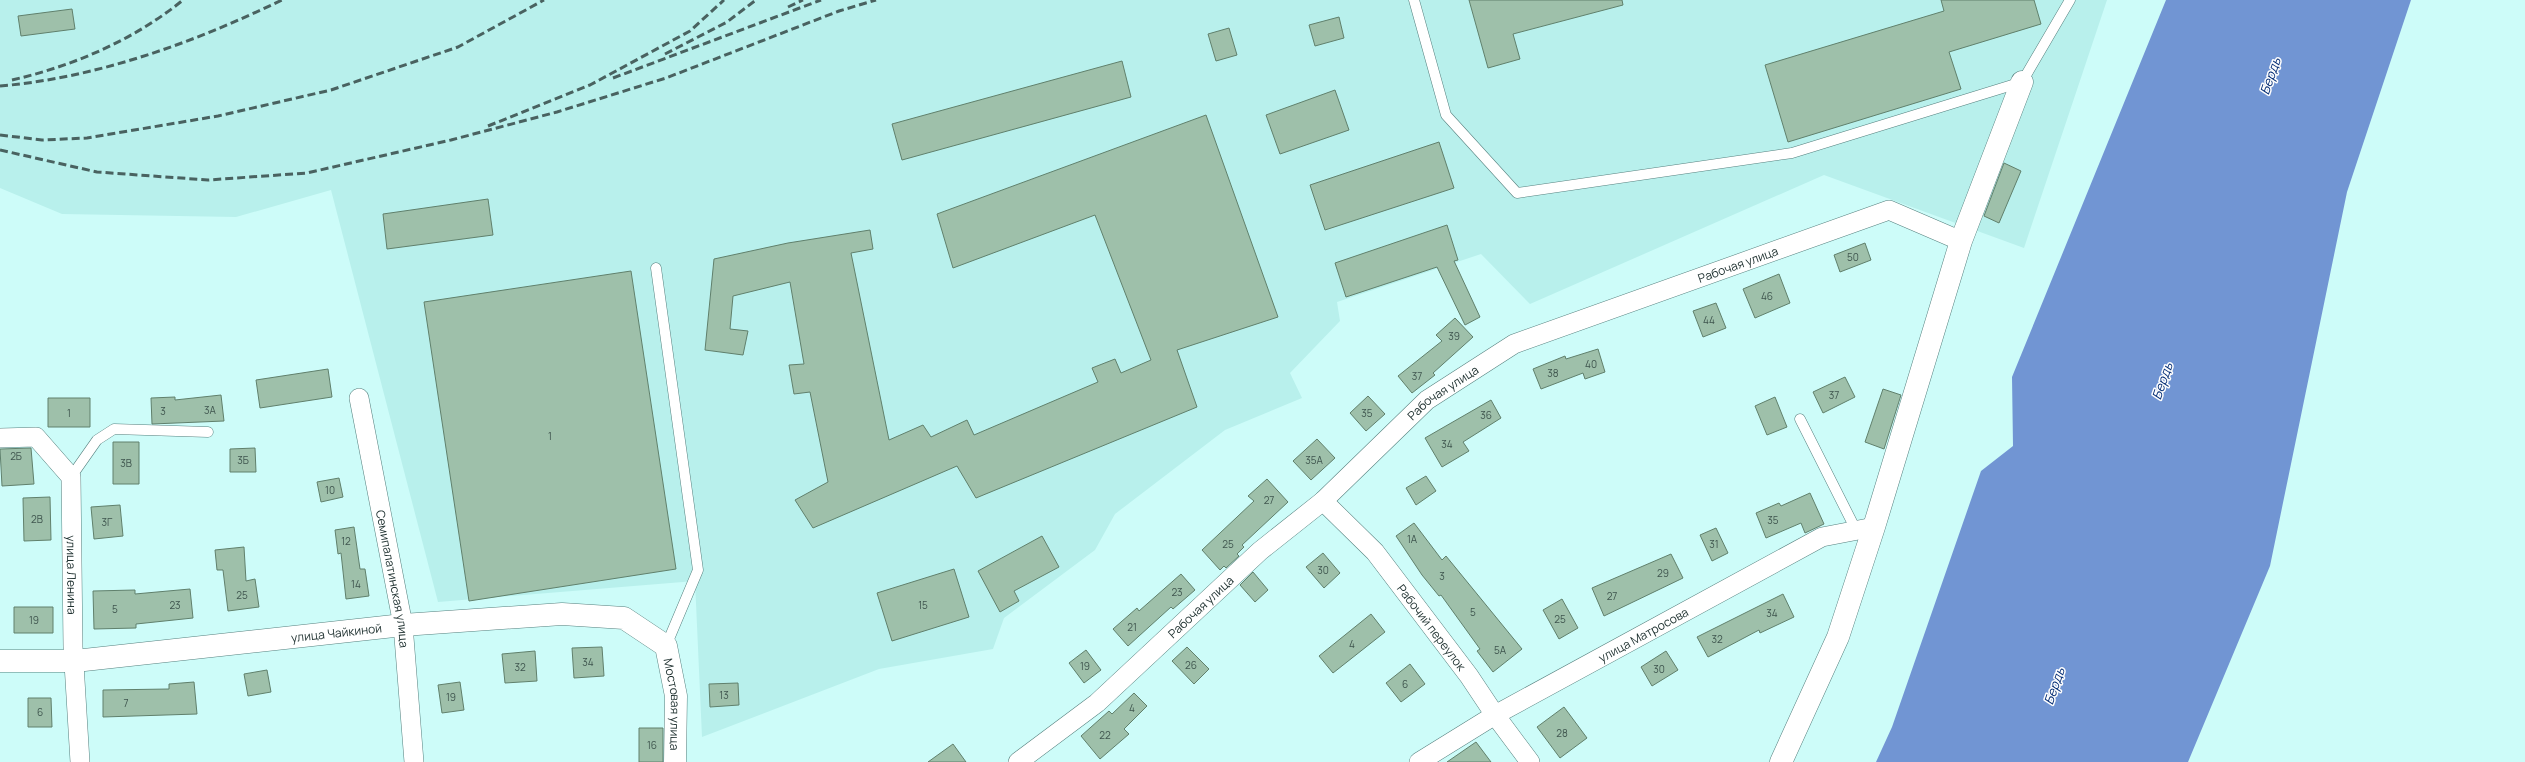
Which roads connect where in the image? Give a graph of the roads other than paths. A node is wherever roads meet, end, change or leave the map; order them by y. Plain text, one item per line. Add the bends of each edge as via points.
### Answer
1 (1414, 0) edge
2 (2070, 0) edge
3 (2022, 82) junction
4 (1961, 241) junction
5 (656, 268) dead end
6 (359, 398) dead end
7 (1800, 419) dead end
8 (208, 432) dead end
9 (0, 438) edge
10 (71, 477) junction
11 (1323, 501) junction
12 (1865, 528) junction
13 (403, 625) junction
14 (666, 646) junction
15 (0, 661) edge
16 (75, 661) junction
17 (1495, 715) junction
18 (80, 762) edge
19 (414, 762) edge
20 (676, 762) edge
21 (1018, 762) edge
22 (1419, 762) edge
23 (1530, 762) edge
24 (1781, 762) edge

1 - 3 lane via 1446,115 1516,193 1792,153
2 - 3 lane
3 - 4 street
4 - 11 street, Рабочая улица via 1889,210 1717,269 1514,344 1427,400
4 - 12 street
5 - 14 lane via 698,570
6 - 13 street, Семипалатинская улица
7 - 12 lane
8 - 10 lane via 114,428 98,440
9 - 10 street via 36,437
10 - 16 street, улица Ленина
11 - 17 street, Рабочий переулок via 1375,552 1469,676
11 - 21 street, Рабочая улица via 1260,551 1097,703
12 - 17 street, улица Матросова via 1822,537
12 - 24 street via 1838,637
13 - 14 street, улица Чайкиной via 562,614 624,618
13 - 16 street, улица Чайкиной
13 - 19 street, Семипалатинская улица
14 - 20 street, Мостовая улица via 676,696
15 - 16 street, улица Чайкиной
16 - 18 street, улица Ленина
17 - 22 street, улица Матросова
17 - 23 street, Рабочий переулок

